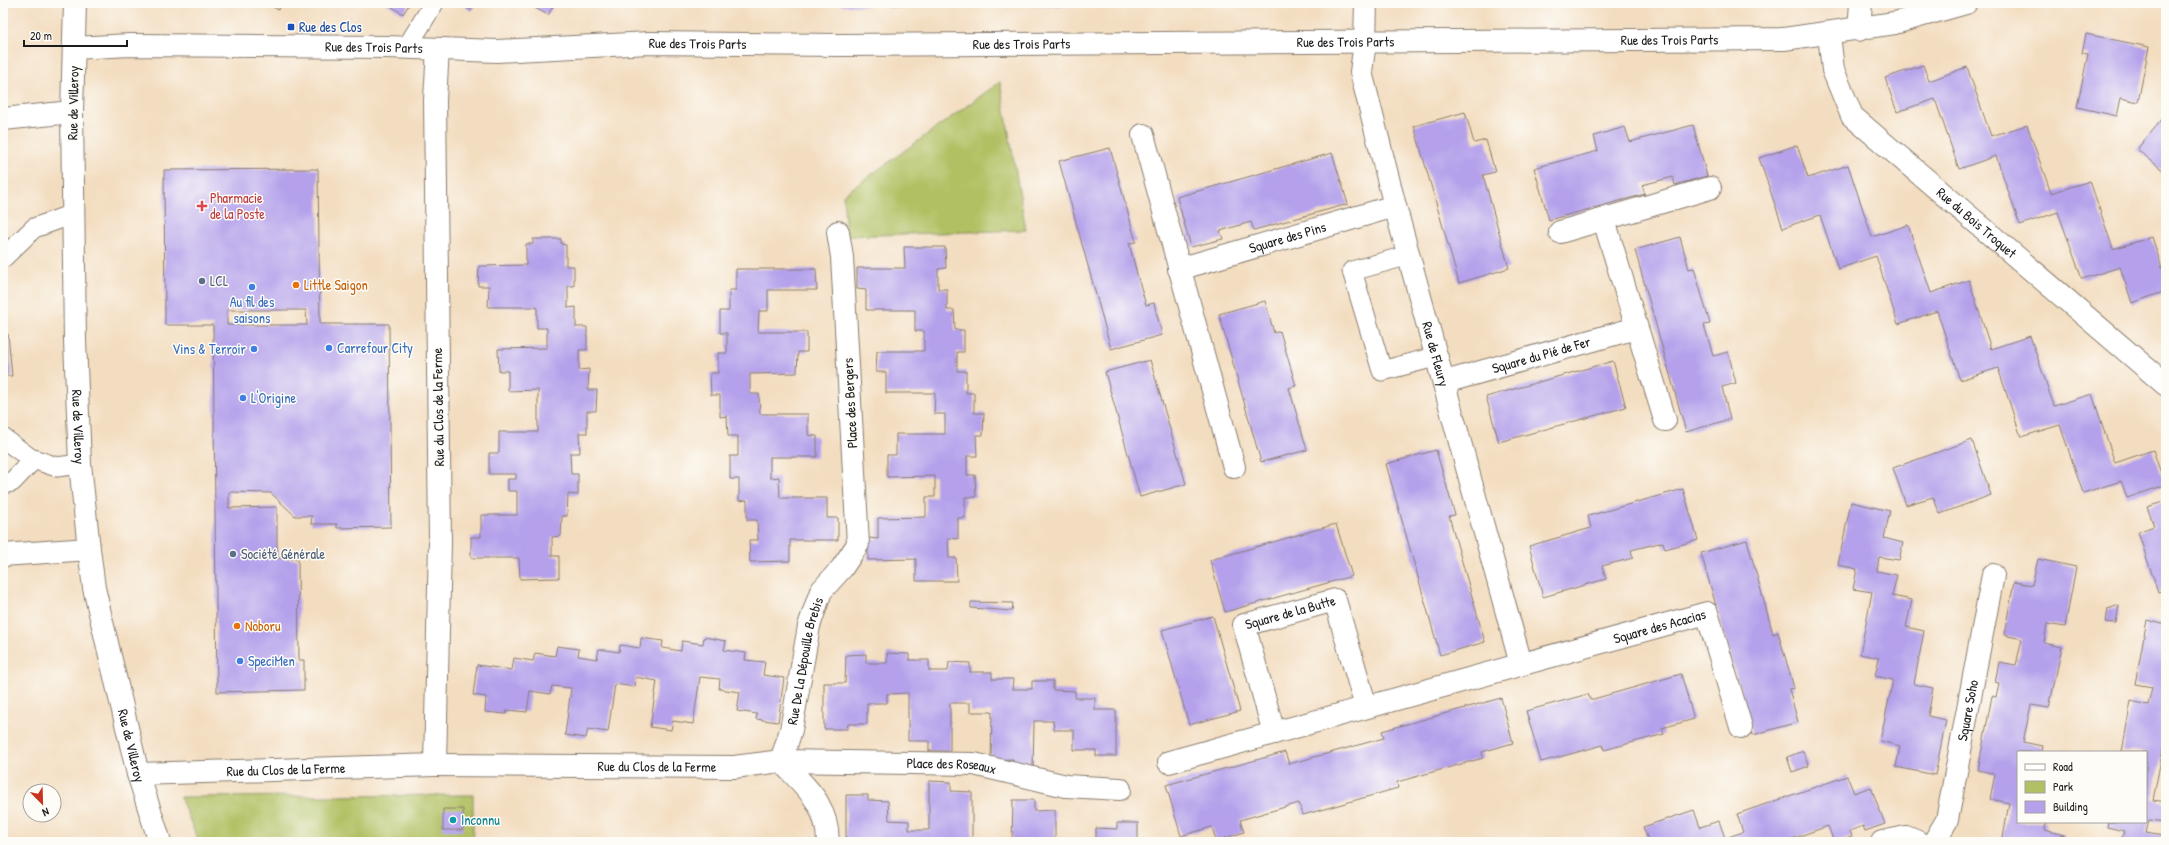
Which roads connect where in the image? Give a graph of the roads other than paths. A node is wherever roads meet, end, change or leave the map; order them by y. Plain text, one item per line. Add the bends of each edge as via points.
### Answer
1 (75, 3) edge
2 (434, 3) edge
3 (1366, 3) edge
4 (1861, 3) edge
5 (1966, 3) edge
6 (1859, 30) junction
7 (1829, 34) junction
8 (1365, 42) junction
9 (407, 47) junction
10 (74, 48) junction
11 (438, 49) junction
12 (72, 112) junction
13 (3, 119) edge
14 (1143, 135) dead end
15 (1710, 188) dead end
16 (1395, 206) junction
17 (73, 214) junction
18 (1604, 220) junction
19 (838, 232) dead end
20 (1560, 232) dead end
21 (1409, 255) junction
22 (3, 258) edge
23 (1179, 269) junction
24 (1636, 328) junction
25 (1438, 356) junction
26 (1445, 382) junction
27 (2166, 385) edge
28 (1665, 420) dead end
29 (3, 438) edge
30 (34, 459) junction
31 (80, 464) junction
32 (1234, 467) dead end
33 (3, 484) edge
34 (89, 549) junction
35 (3, 555) edge
36 (842, 568) joint
37 (1993, 575) dead end
38 (1522, 664) junction
39 (1366, 707) junction
40 (1740, 727) dead end
41 (1274, 733) junction
42 (781, 761) junction
43 (1169, 762) dead end
44 (435, 765) junction
45 (138, 774) junction
46 (1120, 789) dead end
47 (160, 842) edge
48 (828, 842) edge
49 (1882, 842) edge
50 (1918, 842) edge
51 (1934, 842) edge

1 - 10 street, Rue de Villeroy
2 - 9 lane
3 - 8 street, Rue de Fleury
4 - 6 street
5 - 6 street, Rue des Trois Parts via 1895,24
6 - 7 street, Rue des Trois Parts
7 - 8 street, Rue des Trois Parts via 1784,39
7 - 27 street, Rue du Bois Troquet via 1833,70 1852,116
8 - 11 street, Rue des Trois Parts via 840,45 662,43 497,51
8 - 16 street, Rue de Fleury via 1361,72
9 - 10 street, Rue des Trois Parts via 130,45
9 - 11 street, Rue des Trois Parts
10 - 12 street, Rue de Villeroy
11 - 44 street, Rue du Clos de la Ferme via 436,100 440,542
12 - 13 street
12 - 17 street, Rue de Villeroy
14 - 23 street
15 - 18 street
16 - 21 street, Rue de Fleury
16 - 23 street, Square des Pins
17 - 22 lane via 34,228
17 - 31 street, Rue de Villeroy
18 - 20 street
18 - 24 street
19 - 36 street, Place des Bergers via 842,257 858,544
21 - 25 street, Rue de Fleury
21 - 25 lane via 1352,271 1382,370
23 - 32 street
24 - 26 street, Square du Pié de Fer
24 - 28 street
25 - 26 street, Rue de Fleury
26 - 38 street, Rue de Fleury
29 - 30 lane
30 - 31 lane via 57,467
30 - 33 lane via 12,482
31 - 34 street, Rue de Villeroy
34 - 35 street
34 - 45 street, Rue de Villeroy via 94,588
36 - 42 street, Rue De La Dépouille Brebis via 821,591 809,626 791,730
37 - 51 street, Square Soho via 1947,820
38 - 39 street
38 - 40 street, Square des Acacias via 1707,614
39 - 41 street
39 - 41 street, Square de la Butte via 1335,600 1244,625
41 - 43 street
42 - 44 street, Rue du Clos de la Ferme via 734,767
42 - 46 street, Place des Roseaux via 974,764 1066,786
42 - 48 street via 820,803 828,828
44 - 45 street, Rue du Clos de la Ferme
45 - 47 street, Rue de Villeroy
49 - 50 street via 1906,838

